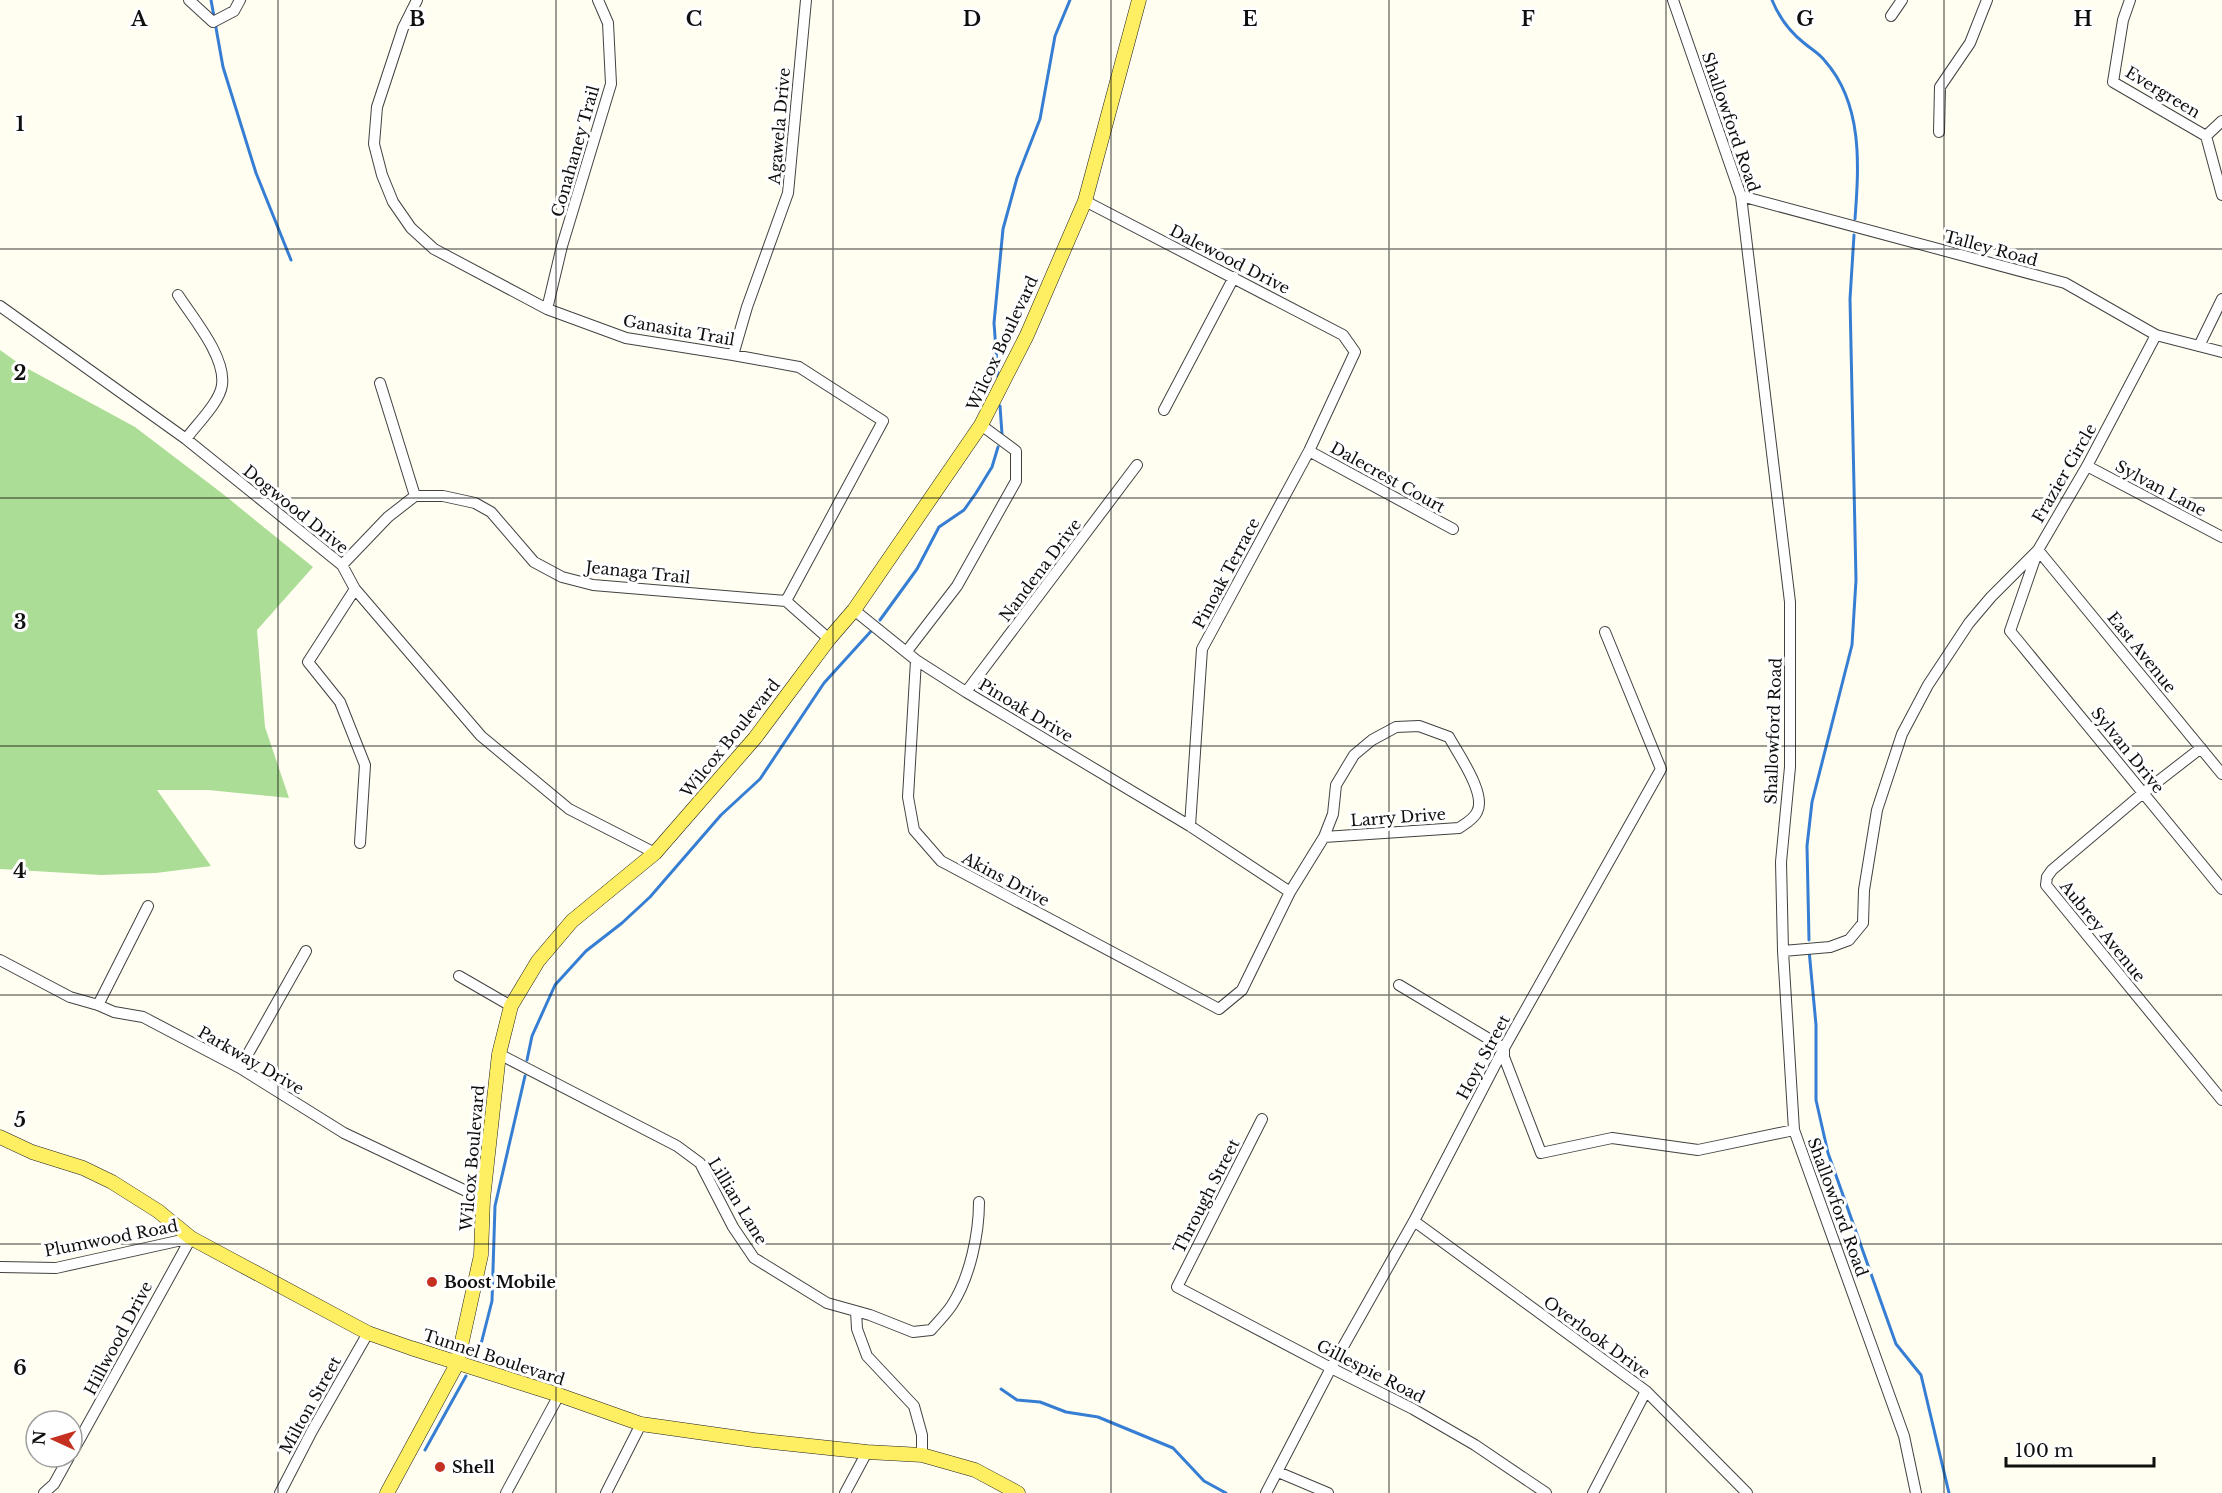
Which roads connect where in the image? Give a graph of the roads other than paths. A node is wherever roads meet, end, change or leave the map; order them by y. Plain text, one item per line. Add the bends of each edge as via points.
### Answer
1 (189, 0) edge
2 (240, 0) edge
3 (417, 0) edge
4 (598, 0) edge
5 (806, 0) edge
6 (1139, 0) edge
7 (1673, 0) edge
8 (1902, 0) edge
9 (1987, 0) edge
10 (2130, 0) edge
11 (1891, 16) dead end
12 (2222, 121) edge
13 (1939, 132) dead end
14 (2206, 136) junction
15 (2222, 195) edge
16 (1742, 196) junction
17 (1085, 201) junction
18 (1234, 277) junction
19 (178, 295) dead end
20 (2222, 299) edge
21 (0, 306) edge
22 (547, 309) junction
23 (2157, 335) junction
24 (2199, 346) junction
25 (1355, 352) joint
26 (2222, 352) edge
27 (733, 355) junction
28 (380, 383) dead end
29 (1164, 410) dead end
30 (981, 425) junction
31 (186, 439) junction
32 (1309, 451) junction
33 (1137, 465) dead end
34 (2087, 466) junction
35 (415, 496) junction
36 (1453, 529) dead end
37 (2222, 537) edge
38 (2038, 550) junction
39 (342, 565) junction
40 (355, 589) junction
41 (786, 601) junction
42 (854, 610) junction
43 (2010, 631) joint
44 (1605, 632) dead end
45 (828, 639) junction
46 (907, 651) junction
47 (916, 660) junction
48 (966, 692) junction
49 (2201, 748) junction
50 (2222, 774) edge
51 (2143, 793) junction
52 (1190, 826) junction
53 (1324, 837) junction
54 (360, 843) dead end
55 (655, 853) junction
56 (2222, 889) edge
57 (1290, 892) junction
58 (148, 906) dead end
59 (306, 951) dead end
60 (1783, 951) junction
61 (0, 960) edge
62 (459, 976) dead end
63 (1399, 985) dead end
64 (1242, 990) joint
65 (98, 1005) junction
66 (511, 1006) junction
67 (1504, 1048) junction
68 (499, 1054) junction
69 (240, 1068) junction
70 (2222, 1100) edge
71 (1262, 1119) dead end
72 (1794, 1130) junction
73 (0, 1137) edge
74 (483, 1199) junction
75 (979, 1202) dead end
76 (1414, 1221) junction
77 (191, 1238) junction
78 (0, 1267) edge
79 (1177, 1287) joint
80 (856, 1311) junction
81 (369, 1333) junction
82 (457, 1364) junction
83 (1331, 1368) junction
84 (1646, 1391) junction
85 (558, 1395) junction
86 (641, 1424) junction
87 (84, 1431) edge
88 (867, 1452) junction
89 (922, 1455) junction
90 (62, 1469) edge
91 (1278, 1472) junction
92 (44, 1493) edge
93 (280, 1493) edge
94 (387, 1493) edge
95 (506, 1493) edge
96 (606, 1493) edge
97 (845, 1493) edge
98 (1018, 1493) edge
99 (1266, 1493) edge
100 (1328, 1493) edge
101 (1546, 1493) edge
102 (1593, 1493) edge
103 (1747, 1493) edge
104 (1916, 1493) edge

1 - 2 street via 213,22 234,11
3 - 22 street, Ganasita Trail via 403,28 377,107 374,144 393,202 411,228 434,249
4 - 22 street, Conahaney Trail via 608,23 611,84
5 - 27 street, Agawela Drive via 789,193
6 - 17 main road, Wilcox Boulevard
7 - 16 street, Shallowford Road
8 - 11 street
9 - 13 street via 1970,43 1940,87
10 - 14 street, Evergreen via 2113,82
12 - 14 street
14 - 15 street
16 - 23 street, Talley Road via 2065,283
16 - 60 street, Shallowford Road via 1790,602 1790,767 1781,862
17 - 18 street, Dalewood Drive
17 - 30 main road, Wilcox Boulevard via 1028,335
18 - 25 street, Dalewood Drive via 1342,335
18 - 29 street
19 - 31 street via 218,359 222,385 216,400
20 - 24 street
21 - 31 street, Dogwood Drive
22 - 27 street, Ganasita Trail via 626,338
23 - 24 street, Talley Road
23 - 34 street, Frazier Circle
24 - 26 street, Talley Road
25 - 32 street, Pinoak Terrace
27 - 41 street, Ganasita Trail via 799,367 883,421
28 - 35 street
30 - 42 main road, Wilcox Boulevard
30 - 46 street via 1016,451 1016,481 957,586
31 - 39 street, Dogwood Drive
32 - 36 street, Dalecrest Court
32 - 52 street, Pinoak Terrace via 1202,649
33 - 48 street, Nandena Drive
34 - 37 street, Sylvan Lane
34 - 38 street, Frazier Circle
35 - 39 street via 388,517
35 - 41 street, Jeanaga Trail via 443,496 475,503 491,512 534,562 562,577 593,585
38 - 43 street, Frazier Circle
38 - 49 street, East Avenue
38 - 60 street via 1969,623 1928,685 1902,734 1877,810 1864,890 1863,923 1849,940 1830,947
39 - 40 street, Dogwood Drive
40 - 54 street via 308,662 340,702 365,765
40 - 55 street, Dogwood Drive via 481,736 569,809
41 - 45 street
42 - 45 main road, Wilcox Boulevard
42 - 46 street, Pinoak Drive
43 - 51 street, Sylvan Drive
44 - 67 street, Hoyt Street via 1660,769
45 - 55 main road, Wilcox Boulevard via 755,738
46 - 47 street, Pinoak Drive
47 - 48 street, Pinoak Drive
47 - 64 street, Akins Drive via 908,797 914,830 941,861 1219,1009
48 - 52 street, Pinoak Drive
49 - 50 street, East Avenue
49 - 51 street
51 - 56 street, Sylvan Drive
51 - 70 street, Aubrey Avenue via 2052,870 2046,885
52 - 57 street, Pinoak Drive
53 - 53 street, Larry Drive via 1333,814 1336,785 1354,755 1396,727 1419,726 1449,737 1478,792 1478,811 1459,828
53 - 57 street, Larry Drive
55 - 66 main road, Wilcox Boulevard via 572,921 538,961
57 - 64 street, Larry Drive
58 - 65 street
59 - 69 street
60 - 72 street, Shallowford Road
61 - 65 street, Parkway Drive via 70,997
62 - 66 street
63 - 67 street
65 - 69 street, Parkway Drive via 143,1017
66 - 68 main road, Wilcox Boulevard
67 - 72 street via 1541,1153 1612,1138 1698,1150
67 - 76 street, Hoyt Street
68 - 74 main road, Wilcox Boulevard
68 - 80 street, Lillian Lane via 677,1146 700,1163 754,1258 827,1303
69 - 74 street, Parkway Drive via 344,1132
71 - 79 street, Through Street
72 - 104 street, Shallowford Road via 1904,1436
73 - 77 main road, Tunnel Boulevard via 112,1182
74 - 82 main road, Wilcox Boulevard via 481,1255
75 - 80 street, Lillian Lane via 979,1229 968,1267 952,1304 931,1330 913,1332
76 - 83 street, Hoyt Street
76 - 84 street, Overlook Drive
77 - 78 street, Plumwood Road via 56,1268
77 - 81 main road, Tunnel Boulevard
77 - 87 street, Hillwood Drive
79 - 83 street, Gillespie Road
80 - 89 street via 856,1329 867,1356 914,1406 922,1435
81 - 82 main road, Tunnel Boulevard
81 - 93 street, Milton Street
82 - 85 main road, Tunnel Boulevard
82 - 94 main road, Wilcox Boulevard
83 - 91 street, Hoyt Street
83 - 101 street, Gillespie Road via 1413,1408
84 - 102 street
84 - 103 street, Overlook Drive
85 - 86 main road, Tunnel Boulevard
85 - 95 street
86 - 88 main road, Tunnel Boulevard
86 - 96 street
88 - 89 main road, Tunnel Boulevard
88 - 97 street
89 - 98 main road, Tunnel Boulevard via 975,1470
90 - 92 street
91 - 99 street, Hoyt Street
91 - 100 street

